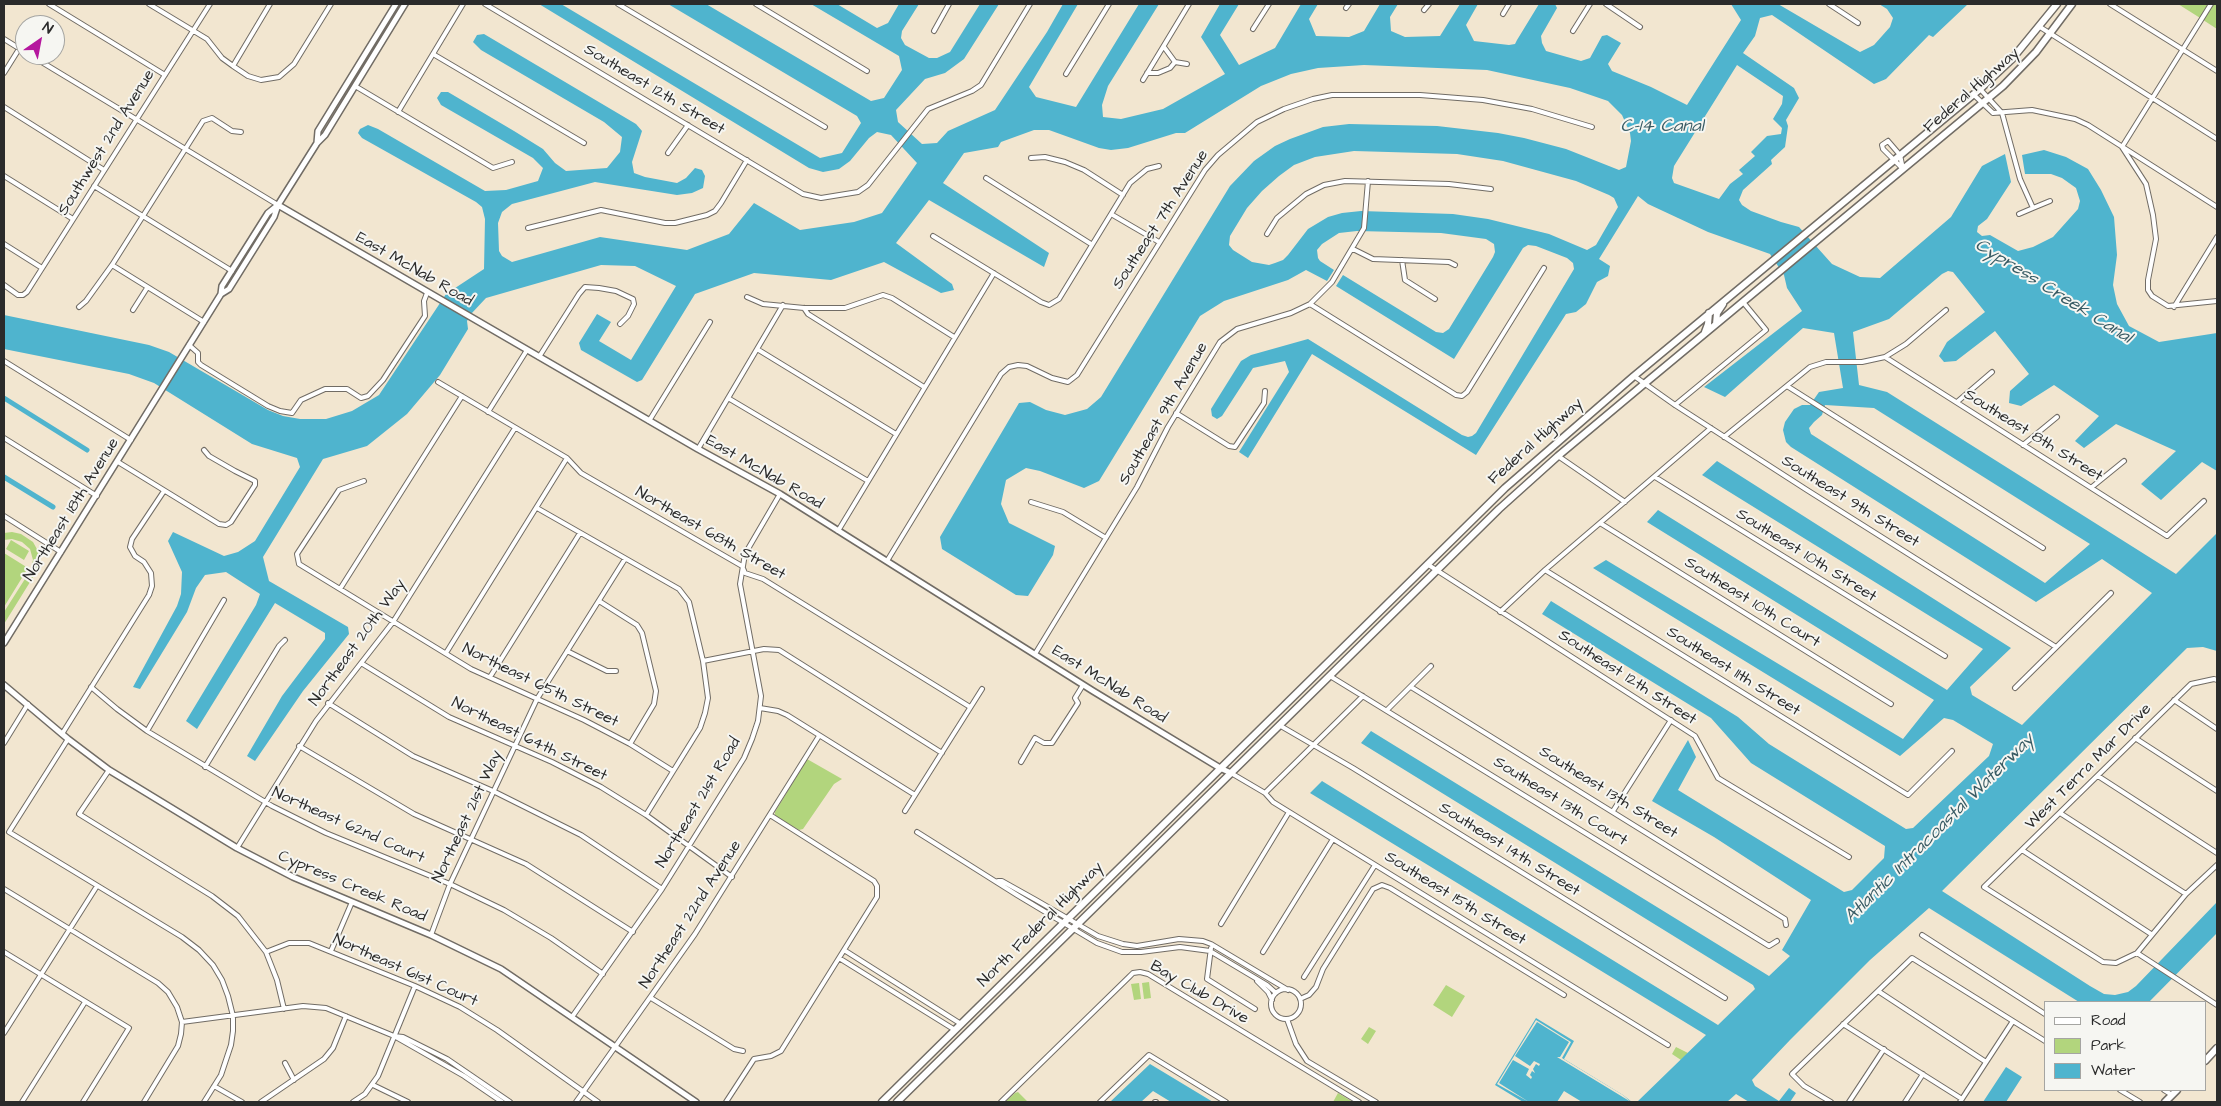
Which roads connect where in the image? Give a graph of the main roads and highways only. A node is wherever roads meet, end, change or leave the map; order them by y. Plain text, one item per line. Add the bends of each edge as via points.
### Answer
1 (2057, 4) edge
2 (2072, 4) edge
3 (1724, 300) junction
4 (1709, 313) junction
5 (1716, 324) junction
6 (1703, 335) junction
7 (1560, 438) junction
8 (1543, 453) junction
9 (1558, 456) junction
10 (1539, 473) junction
11 (1335, 654) junction
12 (1323, 666) junction
13 (1330, 676) junction
14 (1317, 688) junction
15 (1220, 768) joint
16 (1231, 772) joint
17 (1147, 840) junction
18 (1133, 854) junction
19 (1143, 860) junction
20 (1129, 874) junction
21 (967, 1018) junction
22 (961, 1024) junction
23 (966, 1034) junction
24 (957, 1043) junction
25 (2217, 1048) edge
26 (2206, 1060) edge
27 (895, 1089) junction
28 (2176, 1091) edge
29 (882, 1102) edge
30 (892, 1102) edge
31 (897, 1102) edge
32 (2165, 1102) edge

1 - 3 main road, Federal Highway via 2012,59 1980,89
2 - 5 main road, Federal Highway via 2052,34 2023,67 1989,98
3 - 4 main road, Federal Highway
3 - 5 main road
4 - 6 main road
4 - 7 main road, Federal Highway
5 - 6 main road, Federal Highway
6 - 9 main road, Federal Highway
7 - 8 main road, Federal Highway
7 - 9 main road via 1556,448
8 - 10 main road
8 - 11 main road, Federal Highway
9 - 10 main road, Federal Highway
10 - 13 main road, Federal Highway
11 - 12 main road, Federal Highway
11 - 13 main road
12 - 14 main road
12 - 15 main road, Federal Highway
13 - 14 main road, Federal Highway
14 - 16 main road, Federal Highway
15 - 17 main road, North Federal Highway
16 - 19 main road, North Federal Highway
17 - 18 main road, North Federal Highway
17 - 19 main road
18 - 20 main road
18 - 21 main road, North Federal Highway
19 - 20 main road, North Federal Highway
20 - 23 main road, North Federal Highway
21 - 22 main road, North Federal Highway
21 - 23 main road
22 - 24 main road
22 - 27 main road, North Federal Highway
23 - 24 main road, North Federal Highway
24 - 31 main road, North Federal Highway
25 - 26 main road
27 - 29 main road, North Federal Highway
27 - 30 main road
28 - 32 main road

